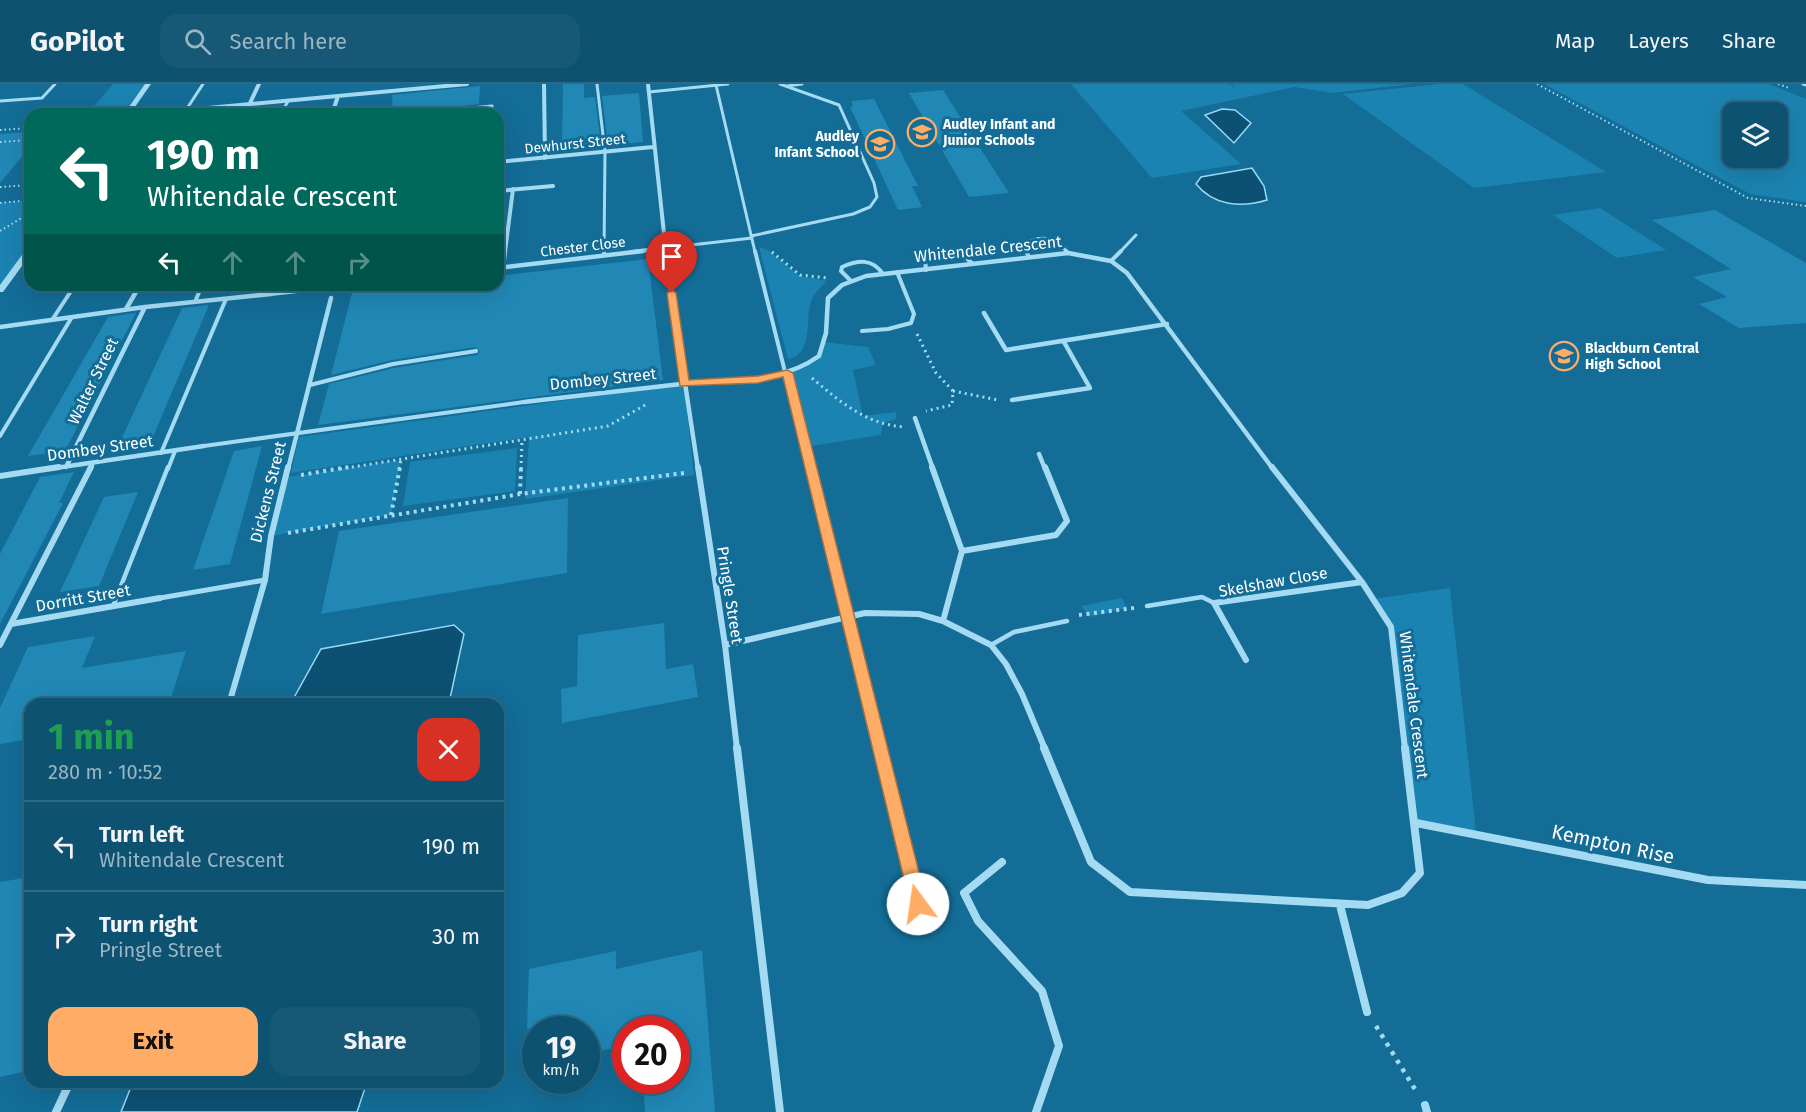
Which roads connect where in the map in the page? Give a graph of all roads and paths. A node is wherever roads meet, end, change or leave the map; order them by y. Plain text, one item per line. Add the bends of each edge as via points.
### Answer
1 (55, 84) edge
2 (148, 84) edge
3 (202, 84) edge
4 (260, 84) edge
5 (467, 84) edge
6 (544, 84) edge
7 (597, 84) edge
8 (728, 84) edge
9 (780, 84) edge
10 (802, 84) edge
11 (1537, 84) edge
12 (716, 85) edge
13 (428, 86) edge
14 (785, 86) junction
15 (648, 88) edge
16 (339, 96) junction
17 (0, 101) edge
18 (288, 101) junction
19 (249, 105) junction
20 (238, 106) joint
21 (131, 108) edge
22 (187, 108) edge
23 (212, 108) edge
24 (284, 108) edge
25 (334, 108) edge
26 (478, 108) edge
27 (492, 108) edge
28 (24, 128) edge
29 (0, 130) edge
30 (24, 140) edge
31 (0, 142) edge
32 (653, 147) junction
33 (605, 152) junction
34 (545, 158) junction
35 (504, 161) edge
36 (24, 185) edge
37 (553, 186) dead end
38 (0, 187) edge
39 (513, 189) junction
40 (504, 190) edge
41 (24, 201) edge
42 (0, 203) edge
43 (1806, 206) edge
44 (24, 217) edge
45 (0, 231) edge
46 (1136, 235) dead end
47 (751, 237) junction
48 (755, 246) junction
49 (504, 248) edge
50 (665, 248) junction
51 (1068, 254) junction
52 (604, 255) junction
53 (1029, 257) junction
54 (24, 258) edge
55 (1111, 261) junction
56 (973, 264) junction
57 (504, 267) edge
58 (926, 270) junction
59 (897, 272) junction
60 (883, 274) junction
61 (850, 280) junction
62 (842, 285) junction
63 (0, 290) edge
64 (71, 291) edge
65 (136, 291) edge
66 (200, 291) edge
67 (298, 291) edge
68 (333, 291) edge
69 (289, 292) joint
70 (271, 294) joint
71 (331, 298) joint
72 (226, 299) junction
73 (195, 302) junction
74 (145, 307) junction
75 (126, 309) junction
76 (984, 313) dead end
77 (72, 317) junction
78 (52, 320) junction
79 (911, 323) junction
80 (1167, 324) junction
81 (0, 327) edge
82 (862, 331) dead end
83 (1064, 342) junction
84 (476, 351) dead end
85 (800, 368) junction
86 (787, 373) junction
87 (684, 384) junction
88 (310, 385) junction
89 (953, 391) junction
90 (656, 400) dead end
91 (1012, 400) joint
92 (524, 402) joint
93 (915, 418) joint
94 (918, 427) junction
95 (298, 434) junction
96 (0, 436) edge
97 (522, 440) junction
98 (204, 446) joint
99 (175, 451) junction
100 (161, 453) junction
101 (1038, 454) dead end
102 (401, 460) junction
103 (93, 463) junction
104 (66, 467) junction
105 (697, 472) junction
106 (0, 476) edge
107 (286, 477) junction
108 (520, 494) junction
109 (391, 515) junction
110 (271, 536) junction
111 (962, 550) junction
112 (264, 580) junction
113 (1362, 582) junction
114 (160, 598) joint
115 (1214, 603) junction
116 (113, 606) junction
117 (1147, 606) joint
118 (848, 618) junction
119 (943, 621) junction
120 (1067, 621) joint
121 (11, 624) junction
122 (3, 634) edge
123 (0, 645) edge
124 (725, 645) junction
125 (991, 645) junction
126 (1246, 660) dead end
127 (231, 698) edge
128 (1416, 823) junction
129 (1002, 862) dead end
130 (1806, 885) edge
131 (1340, 905) junction
132 (924, 927) dead end
133 (1368, 1012) joint
134 (67, 1088) edge
135 (1426, 1109) edge
136 (56, 1112) edge
137 (780, 1112) edge
138 (1036, 1112) edge

1 - 17 lane via 42,98
2 - 21 street
3 - 22 lane
4 - 19 street
5 - 13 street
6 - 34 street
7 - 33 lane
8 - 12 lane
9 - 14 lane
10 - 14 lane
11 - 43 path via 1748,198
12 - 15 lane
12 - 47 lane
13 - 16 street
14 - 47 lane via 839,105 874,183 876,197 870,207 853,214
15 - 32 street, Pringle Street
16 - 18 street
16 - 25 street
18 - 19 street
18 - 24 lane
19 - 20 street
20 - 23 street
26 - 27 lane
28 - 29 path
30 - 31 path
32 - 33 street, Dewhurst Street
32 - 50 street, Pringle Street
33 - 34 street, Dewhurst Street
33 - 52 lane
34 - 35 street, Dewhurst Street
36 - 38 path
37 - 39 street
39 - 40 street
39 - 49 street, Chester Close
41 - 42 path
44 - 45 path
46 - 55 lane
47 - 48 lane
47 - 50 lane
48 - 62 path via 769,249 800,275 830,278
48 - 86 lane
50 - 52 street, Chester Close
50 - 87 street, Pringle Street
51 - 53 street, Whitendale Crescent
51 - 53 lane via 1057,241 1037,238 1024,246
51 - 55 street, Whitendale Crescent
52 - 57 street, Chester Close
53 - 56 street, Whitendale Crescent
54 - 63 street
55 - 80 street, Whitendale Crescent via 1127,273
56 - 58 street, Whitendale Crescent
56 - 58 lane via 956,250 944,250 925,259
58 - 59 street, Whitendale Crescent
59 - 60 street, Whitendale Crescent
59 - 79 lane via 914,314
60 - 61 street, Whitendale Crescent
60 - 61 lane via 878,265 855,261 842,267
61 - 62 street, Whitendale Crescent
62 - 85 street, Whitendale Crescent via 828,298 826,333 819,356
64 - 78 lane
65 - 75 street
66 - 73 lane
67 - 69 street
68 - 71 street, Dickens Street
69 - 70 street
70 - 72 street
71 - 88 street, Dickens Street
72 - 73 street
72 - 100 lane
73 - 74 street
74 - 75 street
74 - 104 street, Walter Street
75 - 77 street
76 - 83 street via 1006,350
77 - 78 street
77 - 96 lane
78 - 81 street
79 - 82 lane via 888,330
79 - 89 path via 936,374
80 - 83 street
80 - 113 street, Whitendale Crescent
83 - 91 street via 1090,388
84 - 88 lane via 401,363
85 - 86 street, Whitendale Crescent
85 - 94 path via 836,400 869,419 895,427
86 - 87 street, Whitendale Crescent
86 - 118 lane
87 - 92 street, Dombey Street
87 - 105 street, Pringle Street
88 - 95 street, Dickens Street
89 - 91 path via 970,392 985,400
89 - 93 path via 952,405 928,409
90 - 97 path via 608,426
92 - 95 street
93 - 94 street
94 - 111 street
95 - 98 street
95 - 107 street, Dickens Street
97 - 102 path
97 - 108 path
98 - 99 street, Dombey Street
99 - 100 street, Dombey Street
99 - 116 lane
100 - 103 street, Dombey Street
101 - 111 street via 1067,521 1056,535
102 - 107 path
102 - 109 path
103 - 104 street, Dombey Street
103 - 121 street
104 - 106 street, Dombey Street
105 - 108 path
105 - 124 street, Pringle Street
107 - 110 street, Dickens Street
108 - 109 path
109 - 110 path
110 - 112 street, Dickens Street
111 - 119 street
112 - 114 street
112 - 127 street, Dickens Street
113 - 115 street, Skelshaw Close
113 - 128 street, Whitendale Crescent via 1391,627
114 - 116 street, Dorritt Street
115 - 117 lane via 1202,597
115 - 126 street, Skelshaw Close
116 - 121 street, Dorritt Street
117 - 120 path via 1081,614
118 - 119 street via 865,613 919,614
118 - 124 street
118 - 132 lane
119 - 125 street
120 - 125 lane via 1014,632
121 - 122 street
122 - 123 street
124 - 137 street, Pringle Street
125 - 131 street, Whitendale Crescent via 1022,694 1091,862 1130,892
128 - 130 street, Kempton Rise via 1708,880
128 - 131 street, Whitendale Crescent via 1420,873 1402,893 1368,905
129 - 138 street via 964,893 978,921 1042,991 1059,1046
131 - 133 street
133 - 135 path
134 - 136 street

